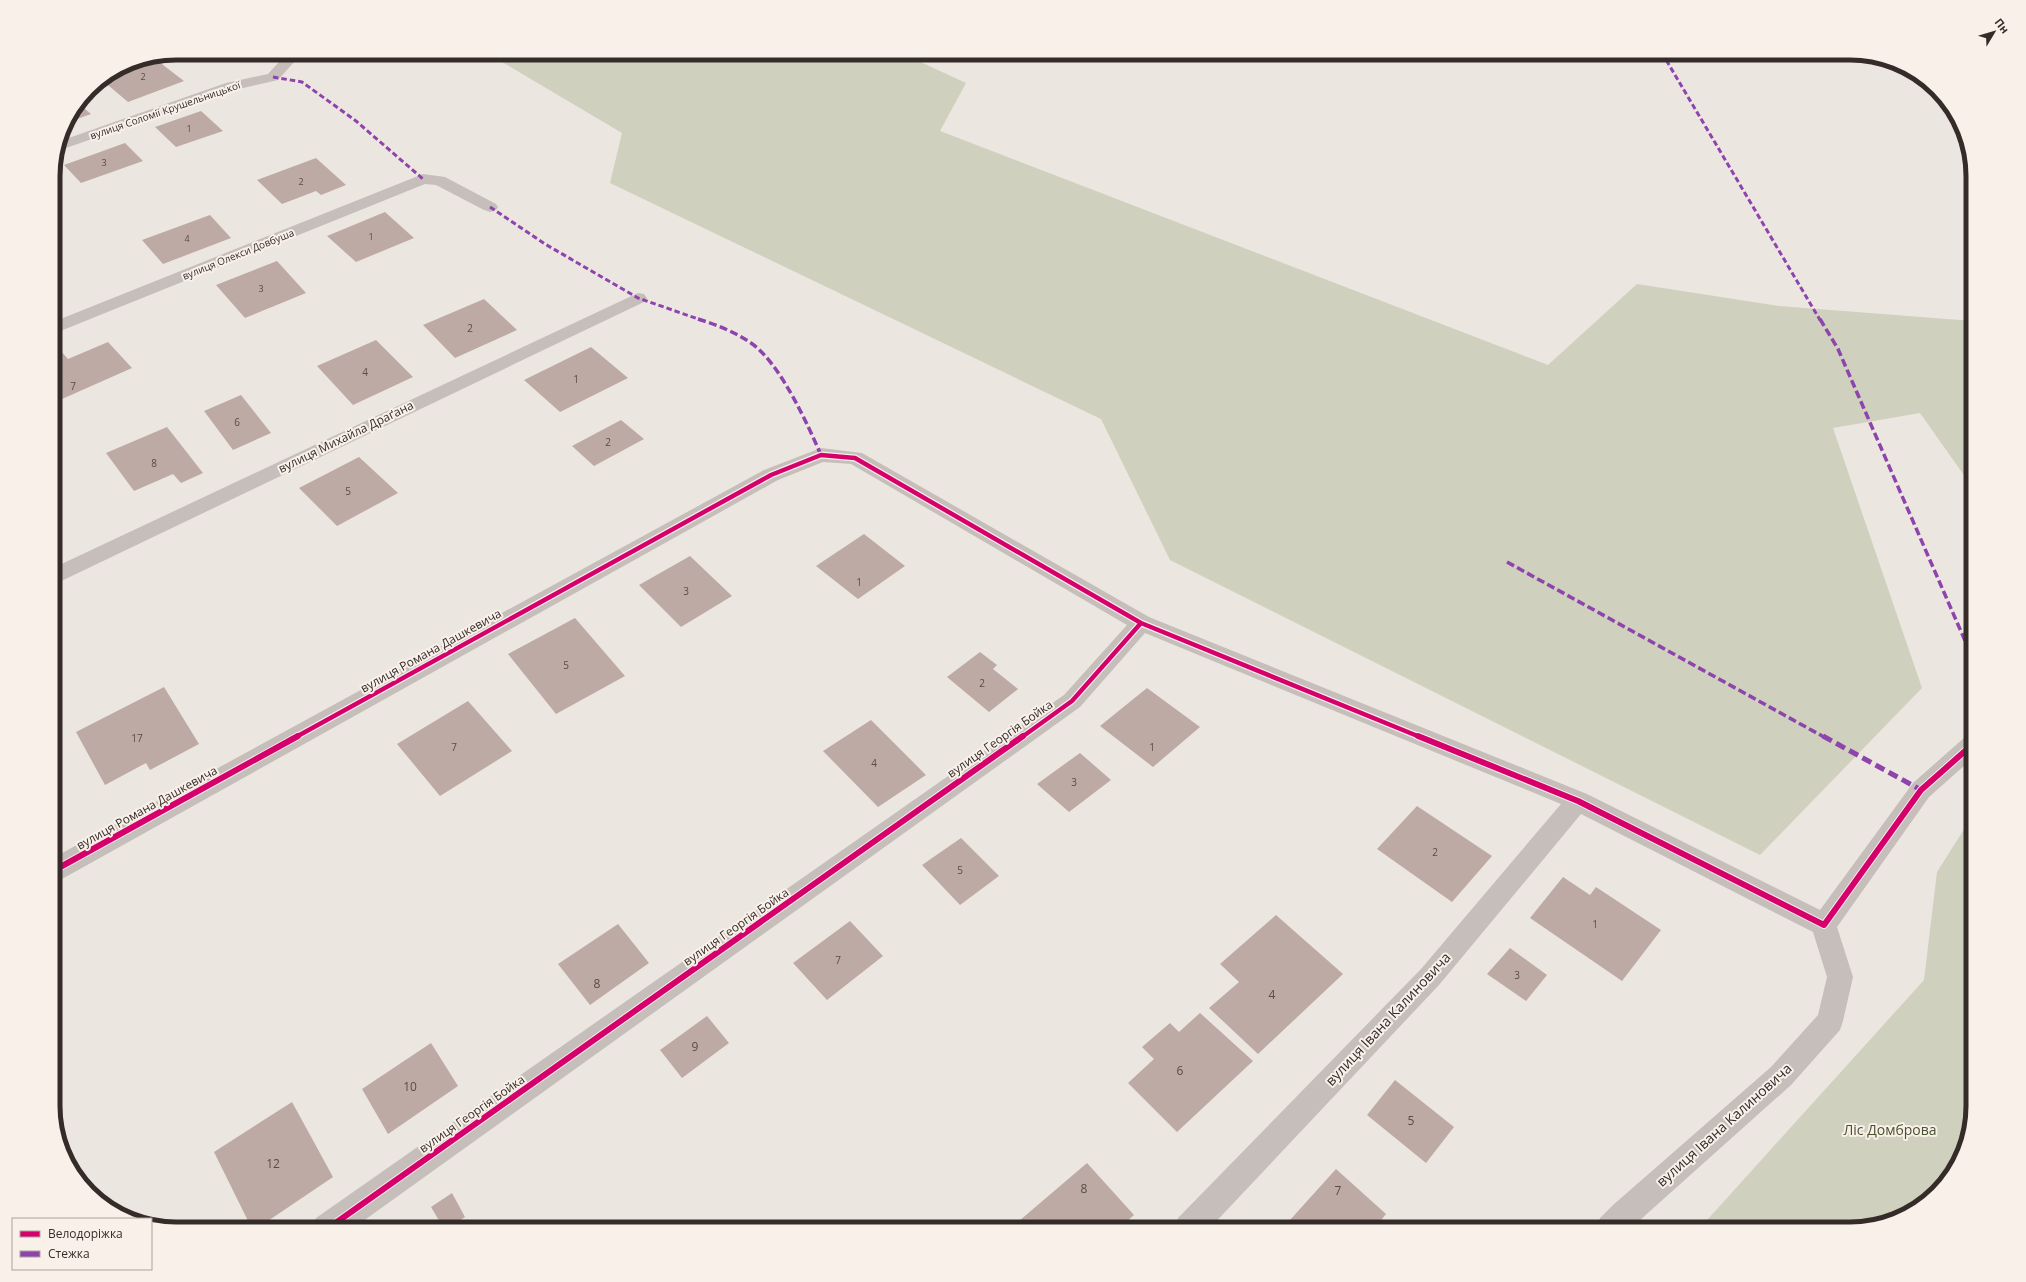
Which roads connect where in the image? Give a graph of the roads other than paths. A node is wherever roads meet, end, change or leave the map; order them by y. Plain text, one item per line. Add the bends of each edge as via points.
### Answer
1 (289, 60) edge
2 (64, 145) edge
3 (490, 207) dead end
4 (638, 298) dead end
5 (60, 326) edge
6 (60, 574) edge
7 (1141, 623) junction
8 (1966, 750) edge
9 (1578, 801) junction
10 (60, 867) edge
11 (1824, 925) junction
12 (337, 1222) edge
13 (1196, 1222) edge
14 (1617, 1222) edge

1 - 2 street, вулиця Соломії Крушельницької via 273,77 231,86
3 - 5 street, вулиця Олекси Довбуша via 439,180 423,180
4 - 6 street, вулиця Михайла Драґана
7 - 9 street
7 - 10 street, вулиця Романа Дашкевича via 855,458 821,455 770,475
7 - 12 street, вулиця Георгія Бойка via 1072,701
8 - 11 street via 1921,790
9 - 11 street
9 - 13 street, вулиця Івана Калиновича via 1430,977
11 - 14 street, вулиця Івана Калиновича via 1840,977 1830,1021 1781,1076

